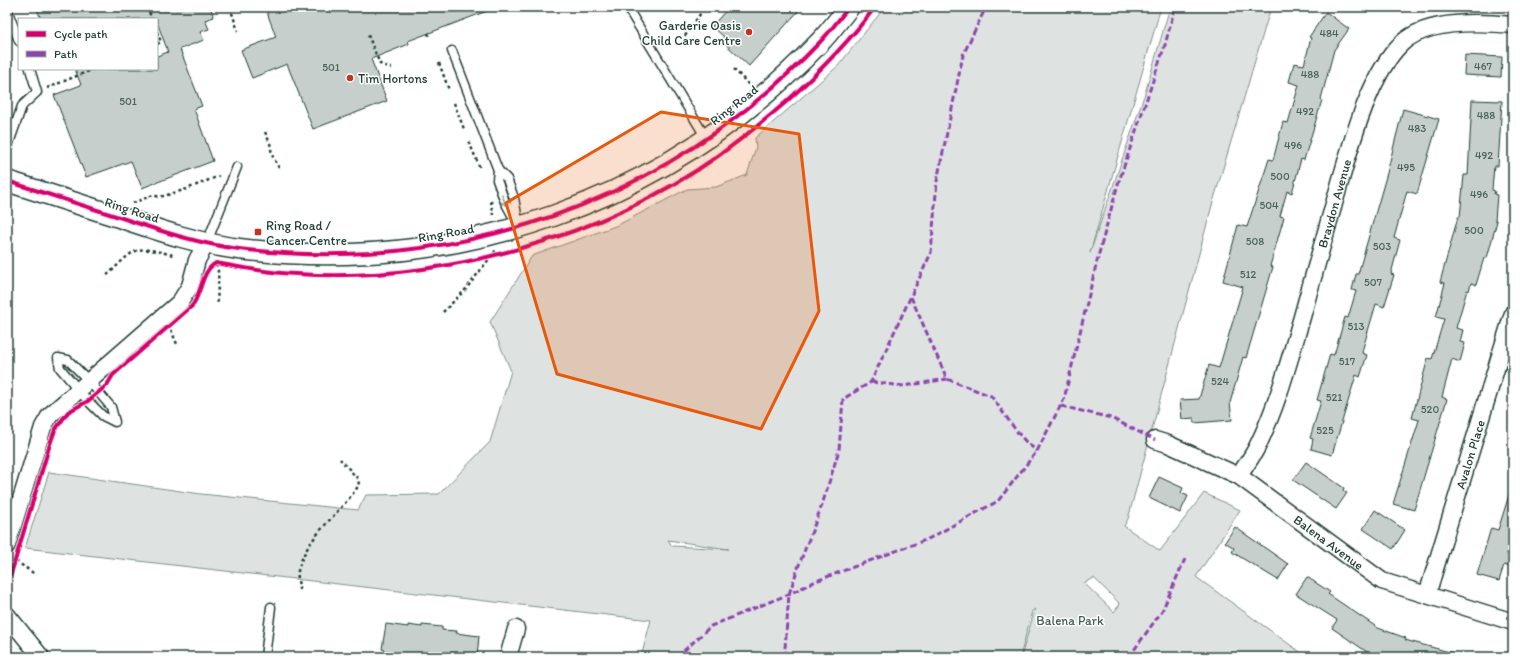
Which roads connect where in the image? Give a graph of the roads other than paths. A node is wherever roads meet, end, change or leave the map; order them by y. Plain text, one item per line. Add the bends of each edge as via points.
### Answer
1 (626, 7) edge
2 (849, 7) edge
3 (7, 9) edge
4 (1513, 25) edge
5 (18, 38) edge
6 (452, 51) dead end
7 (30, 70) edge
8 (11, 123) edge
9 (706, 138) junction
10 (7, 149) edge
11 (237, 167) dead end
12 (7, 181) edge
13 (519, 228) junction
14 (207, 242) junction
15 (1513, 314) edge
16 (1155, 440) dead end
17 (1239, 476) junction
18 (12, 549) edge
19 (1427, 595) junction
20 (270, 607) dead end
21 (7, 615) edge
22 (1513, 622) edge
23 (516, 629) dead end
24 (41, 657) edge
25 (265, 657) edge
26 (508, 657) edge

1 - 9 lane
2 - 9 street, Ring Road via 793,69 738,116
3 - 5 lane
4 - 17 street, Braydon Avenue via 1431,27 1403,42 1376,80 1351,146 1278,399 1257,447
6 - 13 lane via 498,170 507,179 514,198
7 - 8 lane via 37,92 22,106
8 - 10 lane
9 - 13 street, Ring Road via 632,183 590,202
11 - 14 lane
12 - 14 street, Ring Road via 147,226
13 - 14 street, Ring Road via 425,248 353,254 298,254
14 - 18 street via 197,260 190,286 180,302 50,415 43,427
15 - 19 street, Avalon Place
16 - 17 street, Balena Avenue
17 - 19 street, Balena Avenue via 1382,581
19 - 22 street, Balena Avenue
20 - 25 lane
21 - 24 street
23 - 26 street

